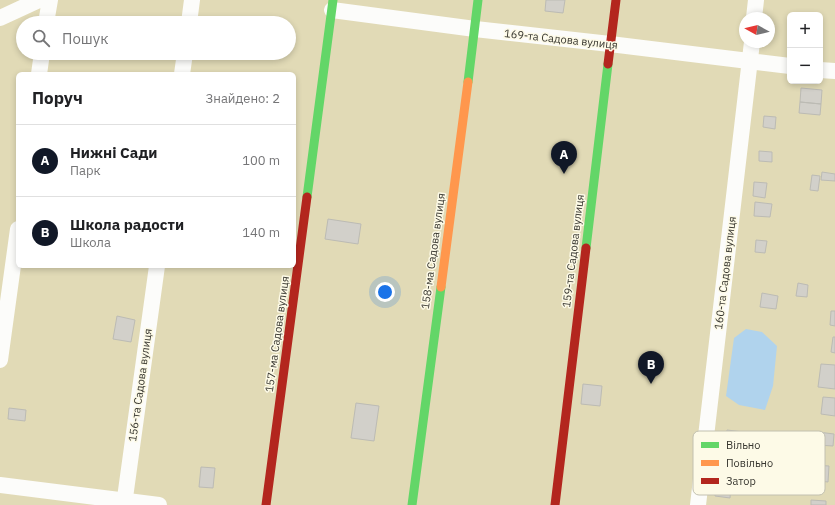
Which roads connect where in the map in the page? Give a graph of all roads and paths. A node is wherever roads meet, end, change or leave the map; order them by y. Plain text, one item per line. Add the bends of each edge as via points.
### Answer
1 (39, 0) edge
2 (50, 0) edge
3 (192, 0) edge
4 (478, 0) edge
5 (616, 0) edge
6 (756, 0) edge
7 (332, 5) edge
8 (755, 12) edge
9 (47, 16) edge
10 (190, 16) edge
11 (0, 18) edge
12 (475, 29) junction
13 (610, 44) junction
14 (751, 48) edge
15 (41, 60) edge
16 (184, 60) edge
17 (749, 62) junction
18 (787, 66) edge
19 (823, 70) edge
20 (835, 71) edge
21 (39, 72) edge
22 (182, 72) edge
23 (16, 244) edge
24 (156, 268) edge
25 (0, 360) edge
26 (707, 431) edge
27 (0, 485) edge
28 (699, 495) edge
29 (125, 503) edge
30 (159, 505) edge
31 (266, 505) edge
32 (412, 505) edge
33 (555, 505) edge
34 (698, 505) edge

1 - 11 street
2 - 9 street
3 - 10 street
4 - 12 street, 158-ма Садова вулиця
5 - 13 street, 159-та Садова вулиця
6 - 8 street
7 - 12 street, 169-та Садова вулиця
7 - 31 street, 157-ма Садова вулиця
12 - 13 street, 169-та Садова вулиця
12 - 32 street, 158-ма Садова вулиця
13 - 17 street, 169-та Садова вулиця
13 - 33 street, 159-та Садова вулиця
14 - 17 street, 160-та Садова вулиця
15 - 21 street
16 - 22 street
17 - 18 street, 169-та Садова вулиця
17 - 26 street, 160-та Садова вулиця
19 - 20 street
23 - 25 street
24 - 29 street, 156-та Садова вулиця
27 - 29 street
28 - 34 street, 160-та Садова вулиця
29 - 30 street

